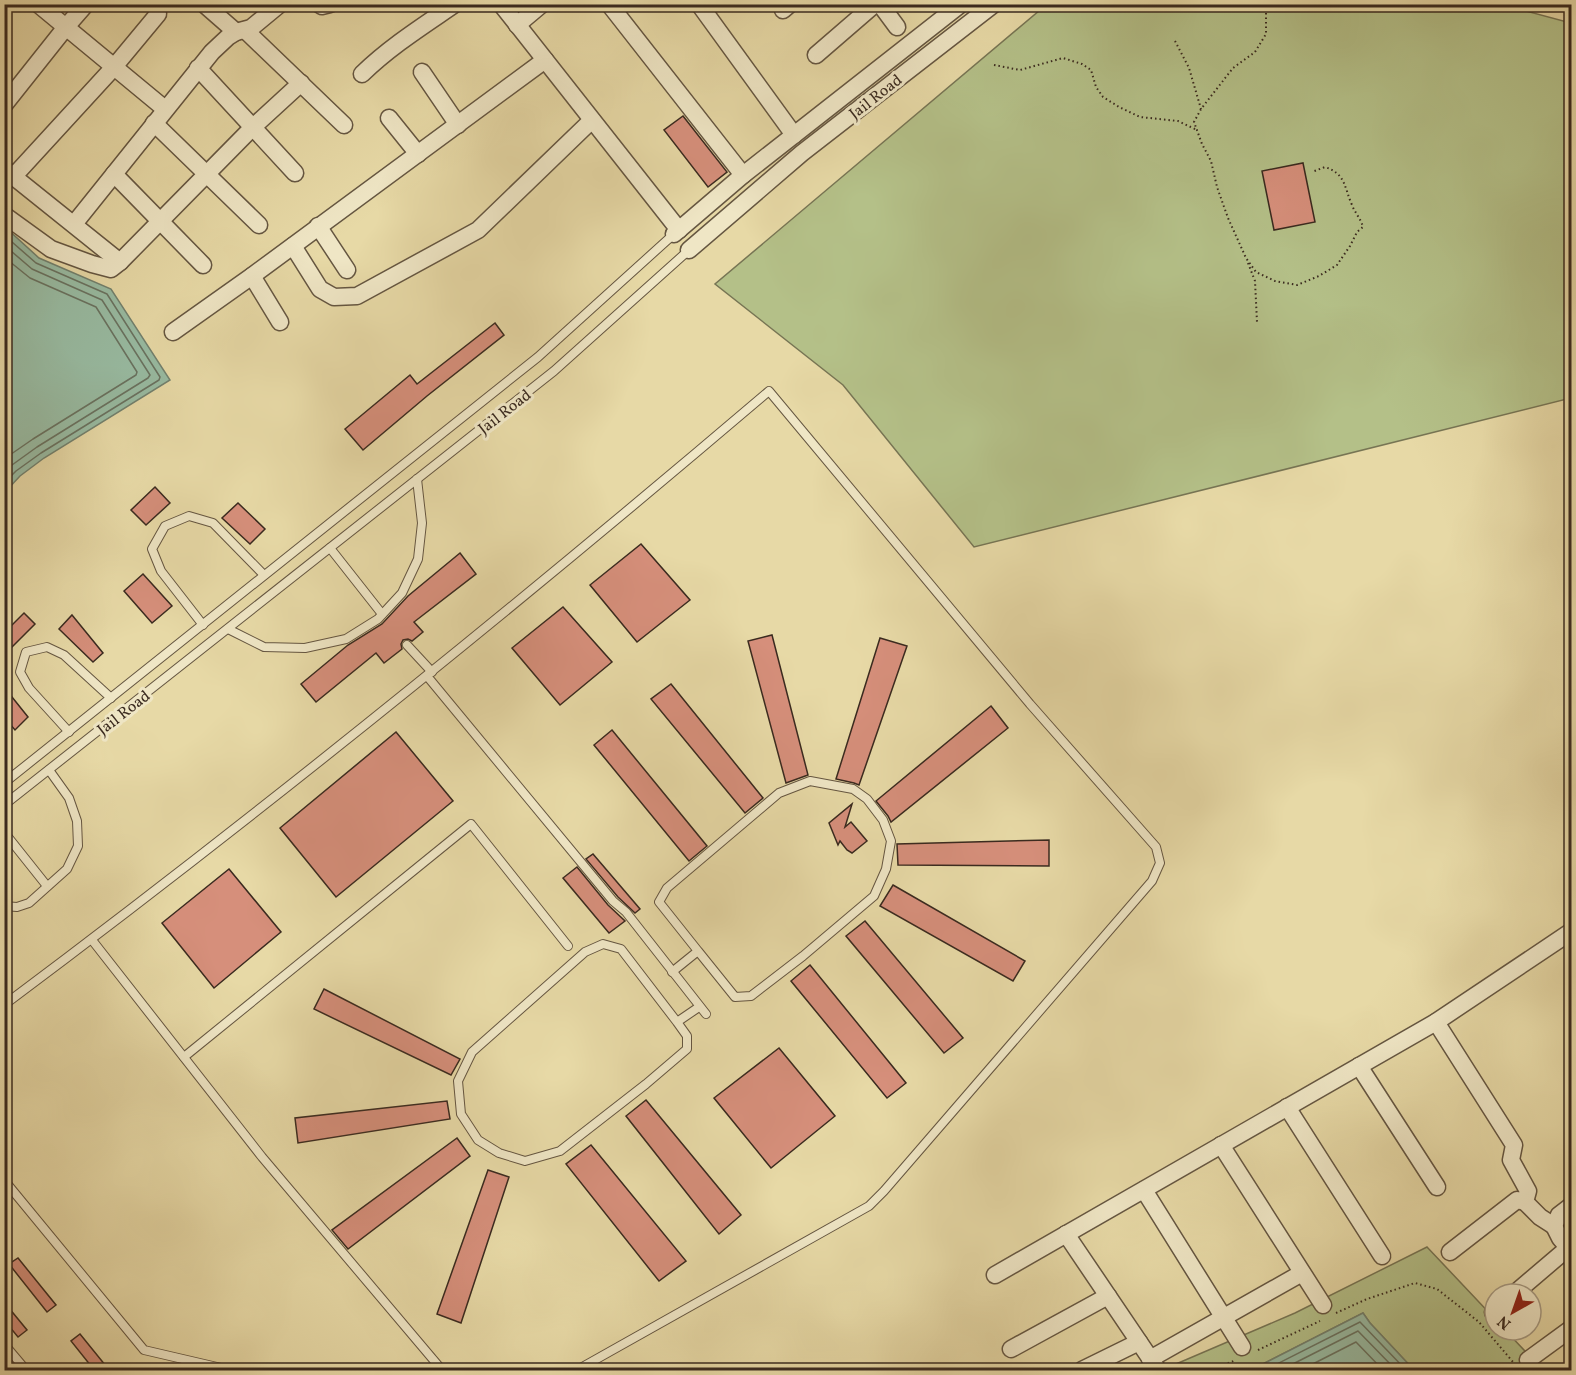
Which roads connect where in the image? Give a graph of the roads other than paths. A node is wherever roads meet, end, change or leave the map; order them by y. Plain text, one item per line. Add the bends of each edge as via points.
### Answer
1 (38, 4) edge
2 (86, 4) edge
3 (204, 4) edge
4 (280, 4) edge
5 (319, 4) edge
6 (330, 4) edge
7 (455, 4) edge
8 (501, 4) edge
9 (542, 4) edge
10 (609, 4) edge
11 (699, 4) edge
12 (878, 4) edge
13 (961, 4) edge
14 (994, 4) edge
15 (158, 14) dead end
16 (517, 25) junction
17 (66, 27) junction
18 (897, 27) dead end
19 (241, 31) junction
20 (816, 54) dead end
21 (545, 60) junction
22 (114, 67) junction
23 (198, 68) junction
24 (422, 72) dead end
25 (362, 74) dead end
26 (301, 83) junction
27 (4, 105) edge
28 (160, 116) junction
29 (389, 118) dead end
30 (592, 120) junction
31 (344, 124) dead end
32 (458, 125) junction
33 (253, 127) junction
34 (794, 135) junction
35 (418, 154) junction
36 (9, 172) edge
37 (295, 173) dead end
38 (114, 174) junction
39 (207, 174) junction
40 (743, 175) junction
41 (4, 215) edge
42 (160, 222) junction
43 (74, 224) junction
44 (259, 225) dead end
45 (318, 226) junction
46 (677, 232) junction
47 (292, 246) junction
48 (689, 250) joint
49 (120, 262) junction
50 (203, 265) dead end
51 (347, 270) dead end
52 (252, 276) junction
53 (280, 322) dead end
54 (173, 332) dead end
55 (417, 479) junction
56 (330, 548) junction
57 (264, 575) junction
58 (382, 614) junction
59 (203, 625) junction
60 (228, 628) junction
61 (407, 645) dead end
62 (429, 674) junction
63 (111, 698) junction
64 (69, 732) junction
65 (49, 770) junction
66 (4, 783) edge
67 (4, 805) edge
68 (4, 832) edge
69 (47, 886) junction
70 (4, 906) edge
71 (1572, 931) edge
72 (92, 940) junction
73 (568, 946) dead end
74 (698, 951) junction
75 (672, 972) junction
76 (4, 1005) edge
77 (699, 1007) junction
78 (706, 1014) dead end
79 (677, 1022) junction
80 (1436, 1022) junction
81 (184, 1057) junction
82 (1359, 1066) junction
83 (1287, 1107) junction
84 (1221, 1145) junction
85 (4, 1180) edge
86 (1437, 1187) dead end
87 (1144, 1190) junction
88 (1525, 1202) junction
89 (1572, 1205) edge
90 (1554, 1226) junction
91 (1066, 1234) junction
92 (1570, 1250) edge
93 (1450, 1252) dead end
94 (1382, 1256) dead end
95 (1302, 1273) junction
96 (995, 1275) dead end
97 (1529, 1282) edge
98 (1108, 1296) junction
99 (1327, 1313) road end
100 (1223, 1318) junction
101 (1572, 1328) edge
102 (1138, 1342) junction
103 (4, 1344) edge
104 (1011, 1349) dead end
105 (1240, 1354) road end
106 (1520, 1361) road end
107 (1154, 1365) edge
108 (26, 1371) edge
109 (230, 1371) edge
110 (442, 1371) edge
111 (577, 1371) edge
112 (1082, 1371) edge

1 - 17 street
2 - 17 street
3 - 19 street
4 - 19 street via 255,25
5 - 6 street
7 - 25 street via 401,40
8 - 16 street
9 - 16 street
10 - 40 street
11 - 34 street
12 - 18 street
12 - 20 street
13 - 34 street
14 - 48 street, Jail Road via 802,153
15 - 22 street
16 - 21 street
17 - 22 street
17 - 27 street
19 - 23 street via 222,42
19 - 26 street
21 - 30 street
21 - 32 street
22 - 28 street
22 - 36 street
23 - 28 street
23 - 33 street
24 - 32 street
26 - 31 street
26 - 33 street
28 - 38 street
28 - 39 street
29 - 35 street
30 - 46 street
30 - 47 street via 477,230 357,296 334,297 320,289
32 - 35 street
33 - 37 street
33 - 39 street
34 - 40 street
35 - 45 street
36 - 43 street
38 - 42 street
38 - 43 street
39 - 42 street
39 - 44 street
40 - 46 street
41 - 49 street via 51,249 111,269
42 - 49 street
42 - 50 street
43 - 49 street
45 - 47 street
45 - 51 street
46 - 57 lane via 538,357
47 - 52 street
48 - 55 lane, Jail Road via 554,371
52 - 53 street
52 - 54 street
55 - 56 lane, Jail Road
55 - 58 lane via 422,523 418,559 402,593
56 - 58 lane
56 - 60 lane, Jail Road
57 - 59 lane
57 - 59 lane via 213,523 189,516 165,526 152,549 161,571
58 - 60 lane via 346,639 305,648 264,647
59 - 63 lane
60 - 65 lane, Jail Road
61 - 62 lane
62 - 72 lane
62 - 75 lane
62 - 111 lane via 769,391 1030,704 1156,847 1160,863 1152,881 869,1206
63 - 64 lane
63 - 64 lane via 64,655 47,647 26,652 20,672 29,688
64 - 66 lane
65 - 67 lane, Jail Road
65 - 69 lane via 69,798 77,821 78,846 67,869
68 - 69 lane
69 - 70 lane via 29,903
71 - 80 street
72 - 76 lane
72 - 81 lane
73 - 81 lane via 471,824
74 - 74 lane via 659,902 667,888 779,792 810,781 853,789 884,820 891,841 886,869 874,896 751,996 735,997
74 - 75 lane
75 - 77 lane
77 - 78 lane
77 - 79 lane
79 - 79 lane via 687,1036 687,1049 560,1151 525,1161 499,1153 478,1140 461,1114 458,1081 472,1052 585,952 603,944 621,949
80 - 82 street
80 - 88 street via 1514,1145 1511,1160 1528,1191
81 - 110 lane via 262,1157
82 - 83 street
82 - 86 street
83 - 84 street
83 - 94 street
84 - 87 street
84 - 95 street
85 - 109 lane via 144,1350
87 - 91 street
87 - 100 street
88 - 90 street
88 - 93 street via 1517,1200
89 - 90 street via 1559,1215
90 - 92 street
91 - 96 street
91 - 98 street
92 - 97 street
95 - 99 street
95 - 100 street
98 - 102 street
98 - 104 street
100 - 105 street
100 - 107 street
101 - 106 street
102 - 107 street
102 - 112 street
103 - 108 lane

